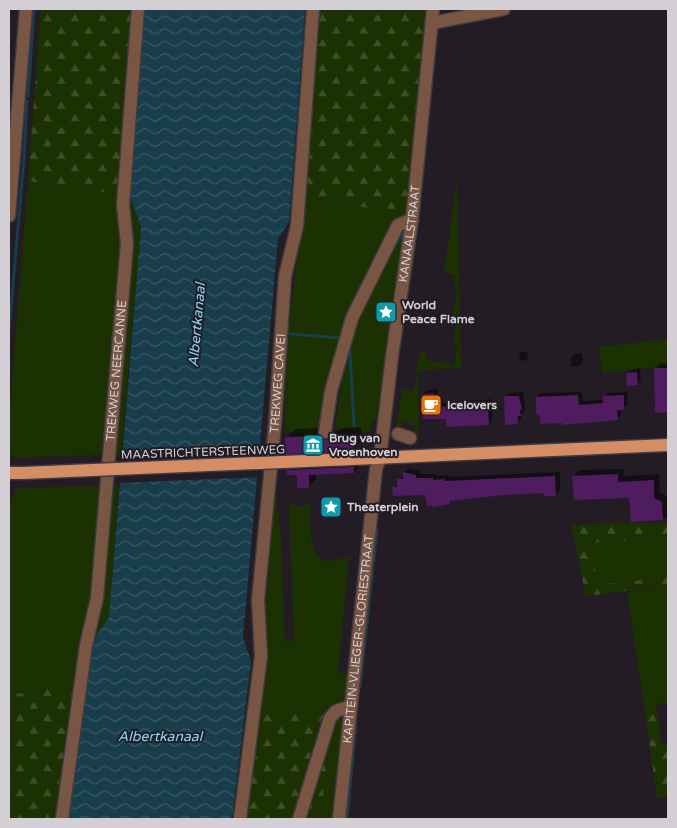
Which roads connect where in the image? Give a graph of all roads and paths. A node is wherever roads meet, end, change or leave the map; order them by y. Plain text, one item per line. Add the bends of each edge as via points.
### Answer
1 (26, 9) edge
2 (138, 9) edge
3 (313, 9) edge
4 (433, 9) edge
5 (504, 9) edge
6 (432, 23) junction
7 (9, 216) edge
8 (412, 220) junction
9 (325, 432) dead end
10 (668, 445) edge
11 (380, 458) junction
12 (9, 473) edge
13 (351, 706) junction
14 (62, 819) edge
15 (240, 819) edge
16 (299, 819) edge
17 (339, 819) edge

1 - 7 street
2 - 14 street, TREKWEG NEERCANNE via 123,205 127,244 96,598 86,645
3 - 15 street, TREKWEG CAVEI via 297,226 285,276 258,600 261,656
4 - 6 street, KANAALSTRAAT
5 - 6 street
6 - 8 street, KANAALSTRAAT
8 - 9 street via 398,225 352,318 331,391
8 - 11 street, KANAALSTRAAT
10 - 11 main road, MAASTRICHTERSTEENWEG
11 - 12 main road, MAASTRICHTERSTEENWEG, bridge
11 - 13 street, KAPITEIN-VLIEGER-GLORIESTRAAT via 376,469
13 - 16 street via 336,711 330,718
13 - 17 street, KAPITEIN-VLIEGER-GLORIESTRAAT

